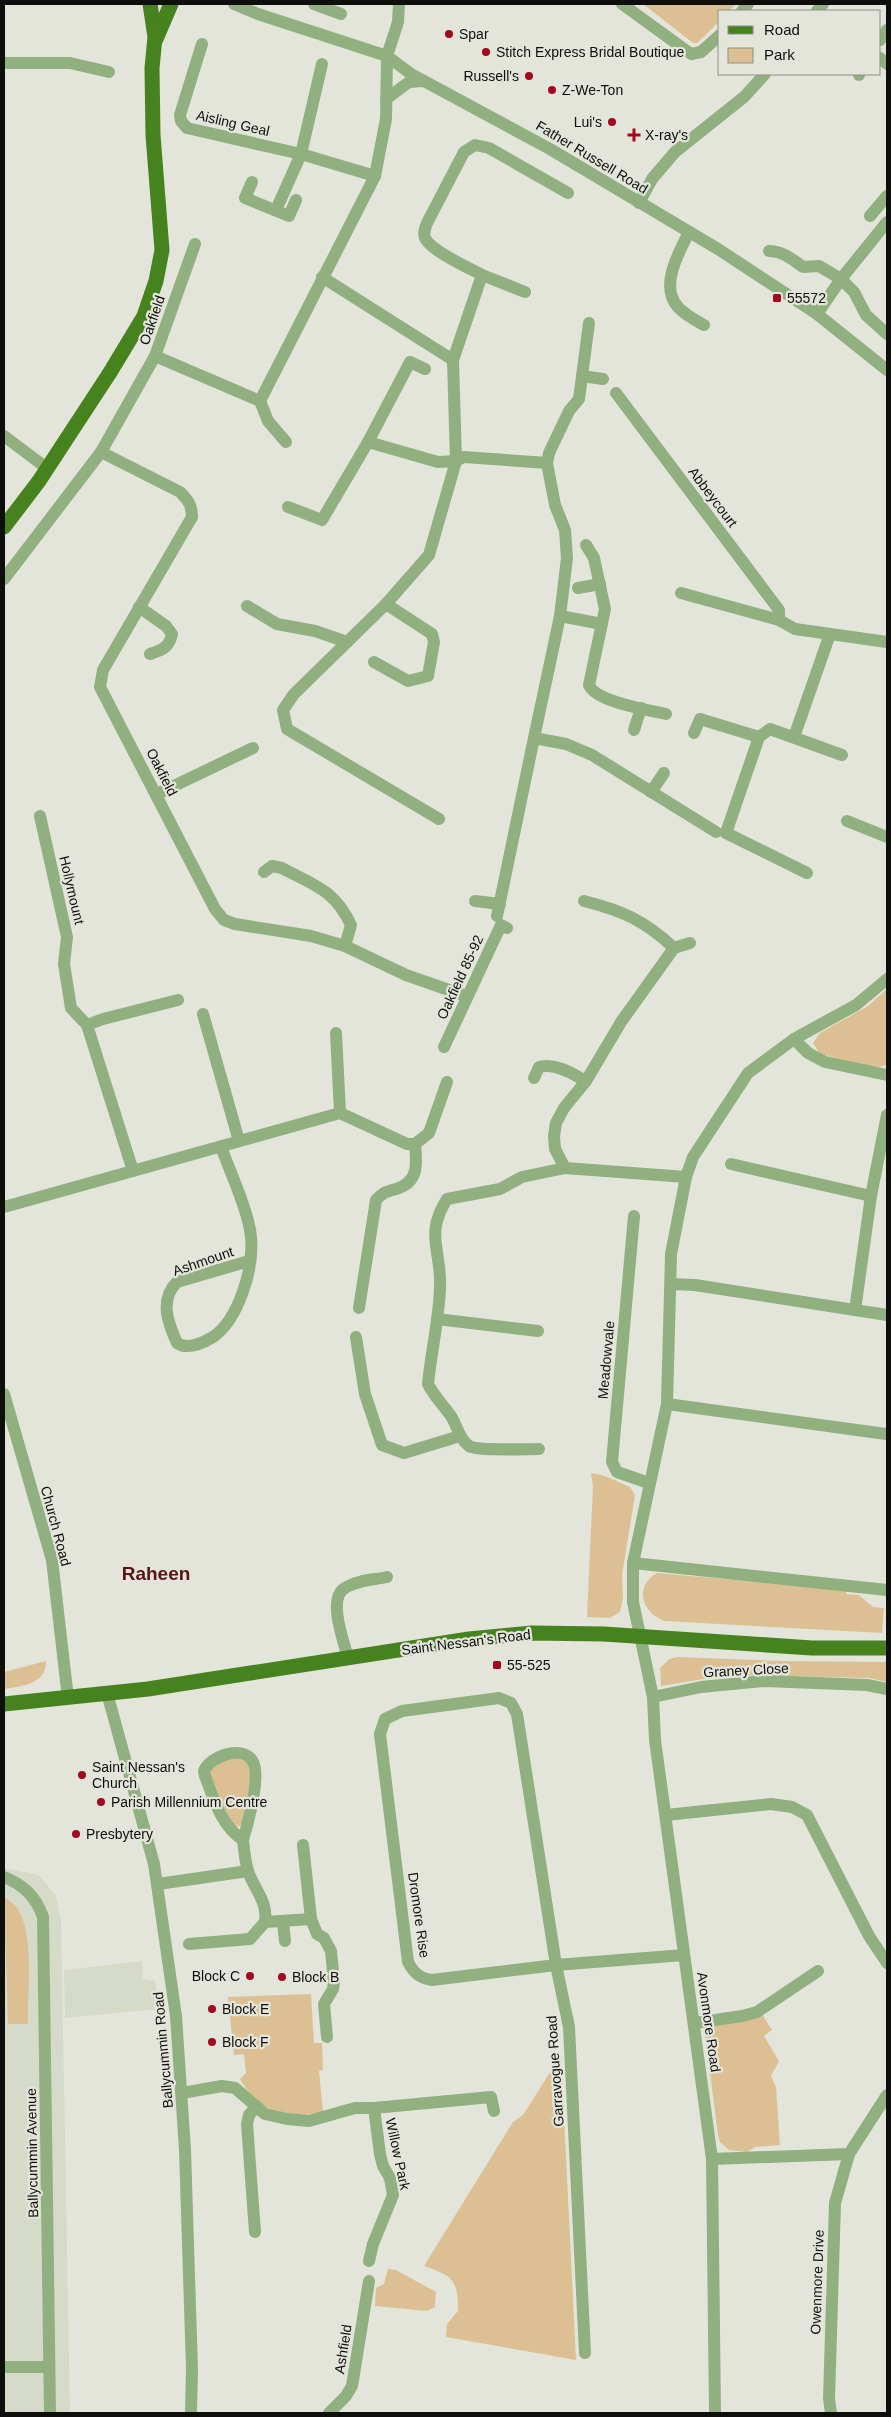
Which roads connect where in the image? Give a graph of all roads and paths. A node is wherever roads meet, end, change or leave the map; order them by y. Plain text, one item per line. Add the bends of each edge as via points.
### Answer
1 (150, 4) edge
2 (171, 4) edge
3 (234, 4) edge
4 (248, 4) edge
5 (314, 4) edge
6 (399, 4) edge
7 (622, 4) edge
8 (258, 14) junction
9 (341, 14) dead end
10 (718, 37) edge
11 (155, 43) junction
12 (202, 44) dead end
13 (386, 56) junction
14 (4, 63) edge
15 (322, 64) dead end
16 (109, 72) dead end
17 (764, 75) edge
18 (424, 80) junction
19 (386, 99) junction
20 (301, 154) junction
21 (375, 176) junction
22 (252, 182) dead end
23 (568, 193) dead end
24 (887, 196) edge
25 (296, 200) dead end
26 (638, 203) junction
27 (276, 210) junction
28 (870, 216) dead end
29 (887, 222) edge
30 (689, 232) junction
31 (195, 244) dead end
32 (769, 252) dead end
33 (482, 275) junction
34 (322, 278) junction
35 (841, 279) junction
36 (525, 292) dead end
37 (817, 314) junction
38 (589, 323) dead end
39 (704, 325) dead end
40 (887, 334) edge
41 (155, 356) junction
42 (454, 360) junction
43 (424, 369) dead end
44 (887, 370) edge
45 (582, 376) junction
46 (603, 379) dead end
47 (616, 393) dead end
48 (260, 401) junction
49 (4, 436) edge
50 (286, 442) dead end
51 (368, 442) junction
52 (102, 452) junction
53 (456, 461) junction
54 (547, 464) junction
55 (48, 468) junction
56 (288, 507) dead end
57 (4, 527) edge
58 (586, 546) dead end
59 (4, 579) edge
60 (600, 584) junction
61 (578, 588) dead end
62 (681, 592) dead end
63 (386, 604) junction
64 (247, 606) dead end
65 (140, 607) junction
66 (560, 616) junction
67 (779, 620) junction
68 (602, 624) junction
69 (830, 634) junction
70 (347, 642) junction
71 (887, 642) edge
72 (150, 654) dead end
73 (374, 662) dead end
74 (641, 708) junction
75 (666, 714) dead end
76 (634, 730) dead end
77 (694, 733) dead end
78 (759, 737) junction
79 (794, 737) junction
80 (534, 738) junction
81 (253, 748) dead end
82 (842, 754) dead end
83 (664, 773) dead end
84 (651, 792) junction
85 (156, 794) junction
86 (40, 816) dead end
87 (439, 819) dead end
88 (847, 821) dead end
89 (716, 832) dead end
90 (887, 838) edge
91 (264, 872) dead end
92 (807, 873) dead end
93 (475, 901) dead end
94 (584, 901) dead end
95 (507, 928) dead end
96 (690, 942) dead end
97 (345, 946) junction
98 (674, 948) junction
99 (887, 979) edge
100 (466, 996) junction
101 (178, 1000) dead end
102 (202, 1014) dead end
103 (87, 1025) junction
104 (336, 1033) dead end
105 (794, 1039) junction
106 (444, 1047) dead end
107 (887, 1075) edge
108 (534, 1078) dead end
109 (586, 1081) junction
110 (447, 1082) dead end
111 (340, 1113) junction
112 (887, 1115) edge
113 (239, 1141) junction
114 (414, 1144) junction
115 (221, 1147) junction
116 (731, 1164) dead end
117 (565, 1168) junction
118 (133, 1171) junction
119 (686, 1177) junction
120 (871, 1196) junction
121 (4, 1207) edge
122 (634, 1216) dead end
123 (249, 1261) junction
124 (671, 1284) junction
125 (359, 1308) dead end
126 (855, 1310) junction
127 (887, 1315) edge
128 (437, 1319) junction
129 (538, 1331) dead end
130 (356, 1337) dead end
131 (4, 1394) edge
132 (666, 1404) junction
133 (886, 1434) dead end
134 (460, 1436) junction
135 (539, 1449) dead end
136 (649, 1483) junction
137 (633, 1563) junction
138 (387, 1578) dead end
139 (887, 1590) edge
140 (640, 1637) junction
141 (887, 1648) edge
142 (348, 1658) junction
143 (887, 1689) edge
144 (107, 1693) junction
145 (653, 1697) junction
146 (68, 1698) junction
147 (511, 1703) joint
148 (4, 1704) edge
149 (666, 1815) junction
150 (243, 1840) junction
151 (303, 1845) dead end
152 (248, 1870) junction
153 (4, 1877) edge
154 (158, 1884) junction
155 (311, 1919) junction
156 (265, 1922) junction
157 (283, 1922) junction
158 (285, 1941) dead end
159 (189, 1944) dead end
160 (684, 1955) junction
161 (887, 1962) edge
162 (556, 1965) junction
163 (818, 1971) dead end
164 (695, 2023) junction
165 (326, 2037) dead end
166 (182, 2093) junction
167 (887, 2095) edge
168 (256, 2108) junction
169 (374, 2108) junction
170 (494, 2111) dead end
171 (850, 2154) junction
172 (712, 2159) junction
173 (255, 2232) dead end
174 (369, 2261) dead end
175 (369, 2281) dead end
176 (585, 2353) dead end
177 (4, 2367) edge
178 (49, 2367) junction
179 (50, 2413) edge
180 (191, 2413) edge
181 (329, 2413) edge
182 (715, 2413) edge
183 (831, 2413) edge

1 - 11 main road
2 - 11 main road
3 - 8 street, Father Russell Road
4 - 8 street, Father Russell Road
5 - 9 street
6 - 13 street via 398,22
7 - 10 street via 691,54 700,52
8 - 13 street, Father Russell Road
11 - 55 main road via 153,135 162,250 156,282 144,316
12 - 20 street, Aisling Geal via 180,115 187,128
13 - 18 street, Father Russell Road
13 - 19 street
14 - 16 street via 70,63
15 - 20 street
17 - 26 street via 744,97 675,152 652,179
18 - 19 street via 409,82
18 - 26 street, Father Russell Road via 550,149
19 - 21 street via 386,119
20 - 21 street, Aisling Geal
20 - 27 street
21 - 34 street
22 - 27 street via 245,198
23 - 33 street via 489,148 475,145 467,149 424,233 434,248
24 - 28 street
25 - 27 street via 289,216
26 - 30 street, Father Russell Road
29 - 35 street
30 - 37 street, Father Russell Road
30 - 39 street via 675,261 672,298 689,317
31 - 41 street, Oakfield
32 - 35 street via 787,255 803,267 819,266
33 - 36 street
33 - 42 street
34 - 42 street
34 - 48 street
35 - 37 street
35 - 40 street via 854,292 866,314
37 - 44 street, Father Russell Road
38 - 45 street
41 - 48 street, Oakfield
41 - 52 street
42 - 53 street
43 - 51 street via 410,362
45 - 46 street
45 - 54 street via 579,399 569,411
47 - 67 street, Abbeycourt via 778,610
48 - 50 street via 268,421
49 - 55 street
51 - 53 street via 438,462
51 - 56 street via 322,520
52 - 59 street
52 - 65 street, Oakfield via 180,492 192,508 192,517
53 - 54 street via 464,457
53 - 63 street via 429,555
54 - 66 street via 555,505 565,530 567,558
55 - 57 main road
58 - 60 street via 594,558
60 - 61 street
60 - 68 street via 605,609
62 - 67 street
63 - 70 street
63 - 73 street via 432,634 434,642 428,676 408,681
64 - 70 street via 277,624 315,631
65 - 72 street via 172,634 165,649
65 - 85 street, Oakfield via 102,670 100,687
66 - 68 street
66 - 80 street
67 - 69 street via 795,629
68 - 74 street via 589,685 602,698
69 - 71 street
69 - 79 street
70 - 87 street via 294,694 283,710 287,729
74 - 75 street
74 - 76 street
77 - 78 street via 700,719
78 - 79 street via 770,729
78 - 92 street via 726,833
79 - 82 street
80 - 84 street via 566,744 592,755
80 - 93 street via 498,910
81 - 85 street
83 - 84 street
84 - 89 street
85 - 97 street, Oakfield via 206,893 224,920 311,936
86 - 103 street, Hollymount via 67,937 64,964 71,1008
88 - 90 street
91 - 97 street via 272,866 282,868 332,895 351,925
94 - 98 street via 620,910
95 - 100 street, Oakfield 85-92 via 501,925
96 - 98 street
97 - 100 street, Oakfield via 406,975
98 - 109 street via 621,1022
99 - 105 street via 856,1005
100 - 106 street, Oakfield 85-92
101 - 103 street
102 - 113 street
103 - 118 street, Hollymount
104 - 111 street
105 - 107 street via 808,1053 825,1062
105 - 119 street via 748,1073 693,1157
108 - 109 street via 539,1068 549,1065
109 - 117 street via 556,1123 555,1149
110 - 114 street via 428,1133
111 - 113 street
111 - 114 street via 407,1144
112 - 120 street
113 - 115 street
114 - 125 street via 417,1165 414,1177 408,1184 383,1191 376,1200
115 - 118 street
115 - 123 street, Ashmount via 251,1237
116 - 120 street
117 - 119 street
117 - 128 street via 522,1177 500,1189 447,1199 434,1233 440,1266
118 - 121 street
119 - 124 street via 671,1254
120 - 126 street
122 - 136 street, Meadowvale via 612,1462 617,1472
123 - 123 street, Ashmount via 240,1301 228,1323 212,1338 189,1347 178,1343 170,1326 166,1305 177,1282
124 - 126 street
124 - 132 street
126 - 127 street
128 - 129 street
128 - 134 street via 428,1384 455,1422
130 - 134 street via 366,1394 382,1446 404,1453
131 - 146 street, Church Road via 52,1560
132 - 133 street
132 - 136 street
134 - 135 street via 469,1447 481,1450
136 - 137 street
137 - 139 street
137 - 140 street via 633,1602
138 - 142 street via 354,1583 343,1588 337,1596 336,1605
140 - 141 main road, Saint Nessan's Road via 812,1648
140 - 142 main road, Saint Nessan's Road via 540,1633 502,1635
140 - 145 street, Avonmore Road
142 - 144 main road, Saint Nessan's Road
143 - 145 street, Graney Close via 764,1681 701,1687
144 - 146 main road, Saint Nessan's Road
144 - 154 street, Ballycummin Road
145 - 149 street, Avonmore Road via 655,1740
146 - 148 main road, Saint Nessan's Road
147 - 162 street, Garravogue Road via 517,1714
147 - 162 street, Dromore Rise via 499,1698 402,1712 392,1714 381,1725 408,1962 422,1978 432,1980
149 - 160 street, Avonmore Road
149 - 161 street via 771,1804 792,1807 807,1815 869,1936
150 - 150 street via 256,1777 253,1762 239,1752 212,1762 204,1771 225,1823
150 - 152 street
151 - 155 street
152 - 154 street
152 - 156 street via 264,1903
153 - 178 street, Ballycummin Avenue via 33,1896 43,1917
154 - 166 street, Ballycummin Road via 176,2016
155 - 157 street
155 - 165 street via 317,1934 324,1938 331,1951 334,1982 324,2004
156 - 157 street
156 - 159 street via 250,1938
157 - 158 street
160 - 162 street, Dromore Rise
160 - 164 street, Avonmore Road
162 - 176 street, Garravogue Road via 569,2027
163 - 164 street via 757,2012
164 - 172 street, Avonmore Road
166 - 168 street, Willow Park via 222,2086 235,2088
166 - 180 street, Ballycummin Road via 192,2358
167 - 171 street, Owenmore Drive
168 - 169 street, Willow Park via 272,2117 309,2121 355,2108
168 - 173 street via 249,2115 247,2124
169 - 170 street, Willow Park via 491,2098
169 - 174 street, Willow Park via 382,2166 390,2178 393,2196 372,2244
171 - 172 street
171 - 183 street, Owenmore Drive via 834,2203
172 - 182 street, Avonmore Road
175 - 181 street, Ashfield via 352,2386
177 - 178 street
178 - 179 street, Ballycummin Avenue

